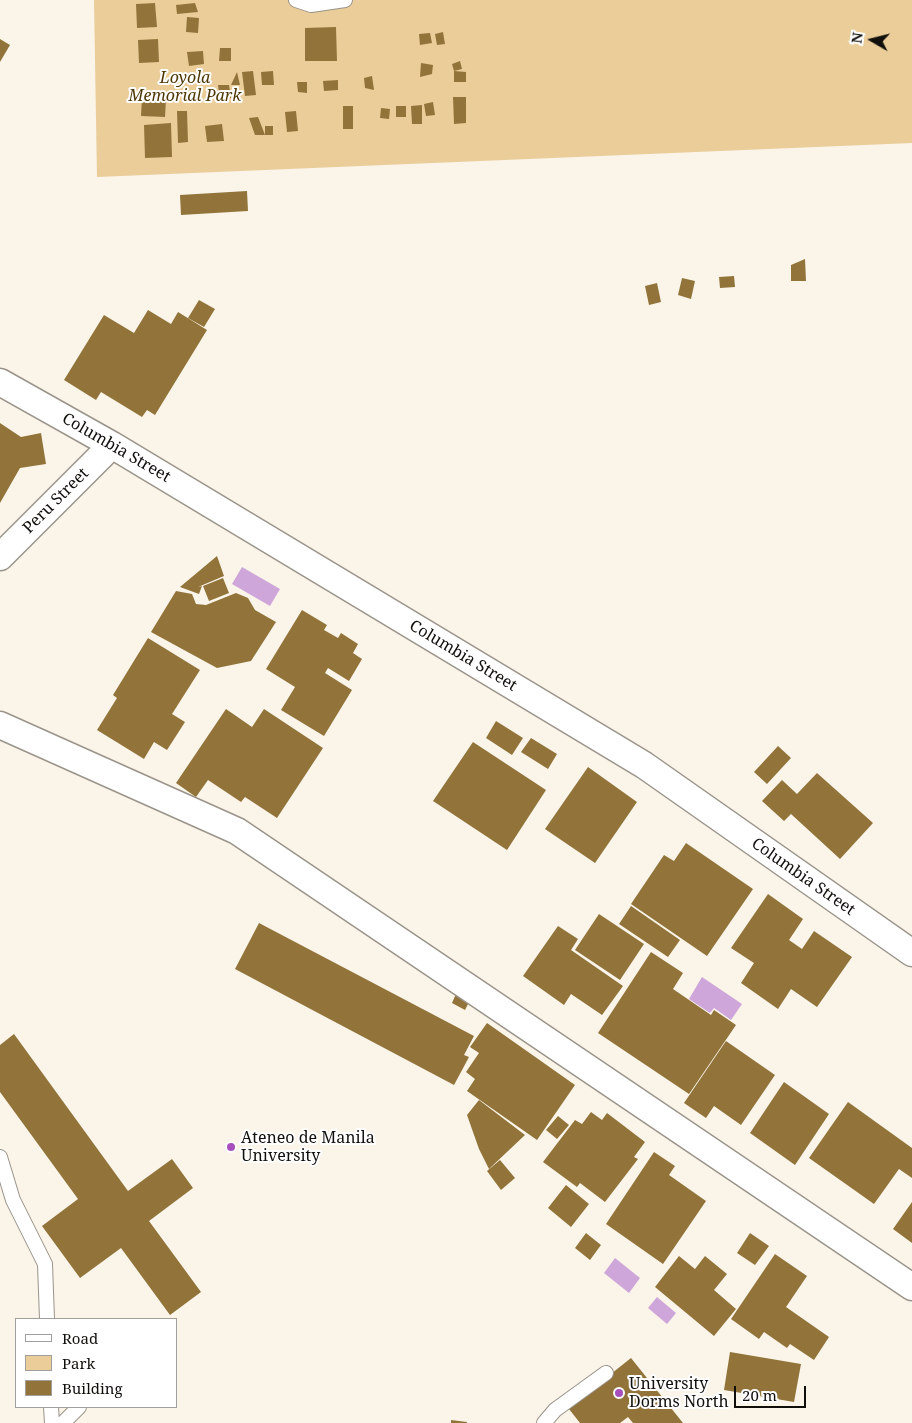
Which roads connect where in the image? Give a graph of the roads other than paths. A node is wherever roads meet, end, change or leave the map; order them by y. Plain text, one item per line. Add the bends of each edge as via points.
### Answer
1 (296, 0) edge
2 (345, 0) edge
3 (0, 382) edge
4 (112, 445) junction
5 (0, 557) edge
6 (0, 726) edge
7 (912, 953) edge
8 (0, 1157) edge
9 (912, 1287) edge
10 (47, 1318) edge
11 (606, 1373) dead end
12 (51, 1408) edge
13 (78, 1408) edge
14 (52, 1423) edge
15 (63, 1423) edge
16 (544, 1423) edge

1 - 2 lane via 311,5
3 - 4 street, Columbia Street
4 - 5 street, Peru Street
4 - 7 street, Columbia Street via 644,765
6 - 9 street via 237,831
8 - 10 lane via 13,1200 45,1264
11 - 16 lane via 555,1410
12 - 14 lane
13 - 15 lane

